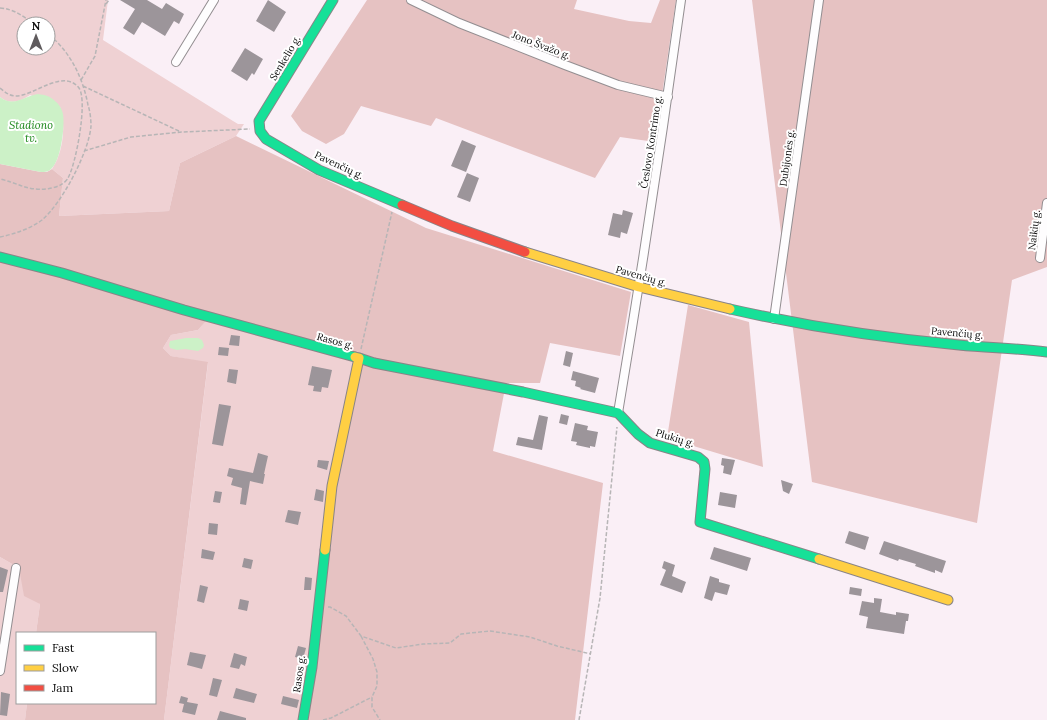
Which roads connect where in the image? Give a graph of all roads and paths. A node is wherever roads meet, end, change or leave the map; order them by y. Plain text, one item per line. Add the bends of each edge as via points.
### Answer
1 (106, 0) edge
2 (109, 0) edge
3 (214, 0) edge
4 (333, 0) edge
5 (411, 0) edge
6 (681, 0) edge
7 (819, 0) edge
8 (0, 5) edge
9 (105, 6) junction
10 (0, 8) edge
11 (4, 8) junction
12 (23, 16) edge
13 (56, 42) edge
14 (176, 62) dead end
15 (81, 80) junction
16 (83, 86) junction
17 (0, 88) edge
18 (86, 94) junction
19 (82, 95) junction
20 (668, 97) junction
21 (259, 128) junction
22 (182, 132) junction
23 (84, 151) junction
24 (68, 178) junction
25 (0, 179) edge
26 (71, 179) junction
27 (394, 202) junction
28 (1047, 204) edge
29 (0, 237) edge
30 (0, 257) edge
31 (1040, 258) dead end
32 (639, 287) junction
33 (774, 319) junction
34 (1047, 352) edge
35 (358, 358) junction
36 (618, 413) junction
37 (16, 568) dead end
38 (948, 600) dead end
39 (319, 606) junction
40 (361, 636) junction
41 (591, 654) junction
42 (0, 672) edge
43 (372, 696) junction
44 (303, 720) edge
45 (323, 720) edge
46 (380, 720) edge
47 (579, 720) edge

1 - 9 path
2 - 9 path
3 - 14 street
4 - 21 street, Senkelio g. via 259,121
5 - 20 street, Jono Švažo g. via 459,23 565,65 618,85
6 - 20 street, Česlovo Kontrimo g.
7 - 33 street, Dubijonės g.
8 - 11 path
9 - 15 path via 95,56
10 - 11 path
11 - 12 path
13 - 15 path via 71,59
15 - 16 path
16 - 18 path
16 - 22 path
17 - 19 path via 15,96 64,81 73,83
18 - 19 path
18 - 23 path via 91,125
19 - 24 path via 80,134
20 - 32 street, Česlovo Kontrimo g.
21 - 22 path
21 - 27 street, Pavenčių g. via 266,140 319,170
22 - 23 path via 131,137
23 - 26 path
24 - 25 path via 62,184 38,190
24 - 26 path
26 - 29 path via 42,220 17,233
27 - 32 street, Pavenčių g. via 514,250
27 - 35 path
28 - 31 street, Naikių g.
30 - 35 street, Rasos g.
32 - 33 street, Pavenčių g.
32 - 36 street, Česlovo Kontrimo g.
33 - 34 street, Pavenčių g. via 959,345
35 - 36 street
35 - 39 street, Rasos g. via 332,486
36 - 38 street, Plukių g. via 650,443 698,457 704,462 706,469 700,522
36 - 41 path via 600,598
37 - 42 street
39 - 40 path via 330,607 346,616
39 - 44 street, Rasos g.
40 - 41 path via 396,648 450,643 460,634 490,631 530,637
40 - 43 path via 377,672 377,686
41 - 47 path
43 - 45 path
43 - 46 path via 372,707

